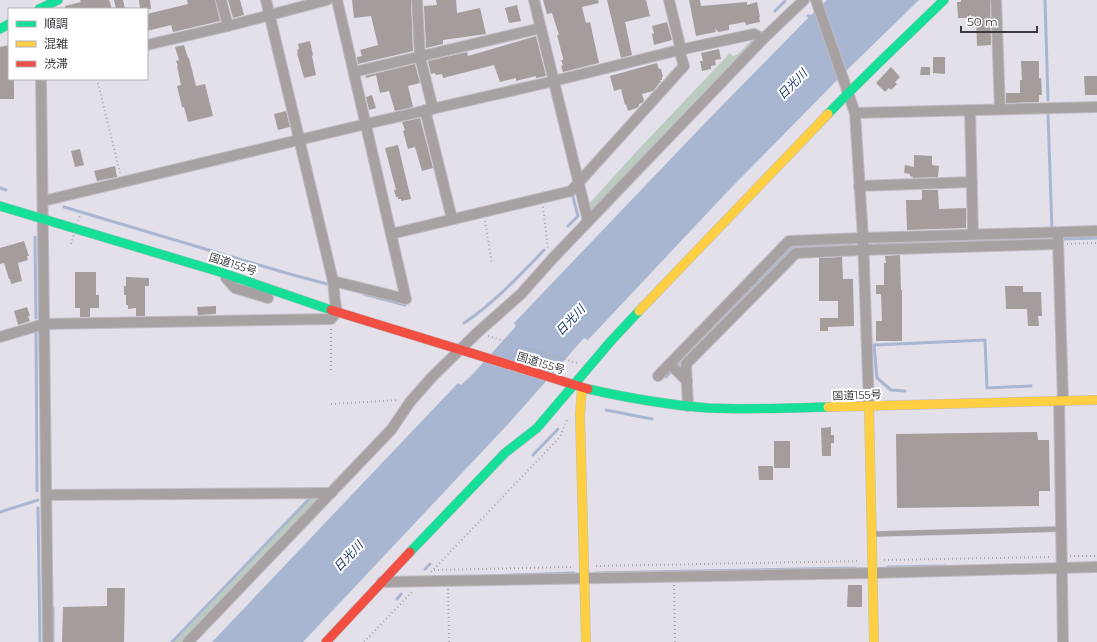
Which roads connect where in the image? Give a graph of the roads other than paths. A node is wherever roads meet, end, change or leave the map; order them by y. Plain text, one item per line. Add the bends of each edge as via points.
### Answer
1 (58, 0) edge
2 (221, 0) edge
3 (266, 0) edge
4 (337, 0) edge
5 (417, 0) edge
6 (534, 0) edge
7 (669, 0) edge
8 (804, 0) edge
9 (816, 0) edge
10 (944, 0) edge
11 (996, 0) edge
12 (323, 1) edge
13 (40, 7) edge
14 (270, 15) junction
15 (228, 26) junction
16 (540, 28) junction
17 (763, 39) junction
18 (148, 45) edge
19 (680, 50) junction
20 (420, 56) junction
21 (354, 72) junction
22 (42, 80) edge
23 (554, 81) junction
24 (847, 91) junction
25 (1097, 107) edge
26 (1000, 109) junction
27 (429, 110) junction
28 (970, 110) junction
29 (855, 113) junction
30 (366, 124) junction
31 (300, 140) junction
32 (972, 182) junction
33 (579, 183) junction
34 (859, 186) junction
35 (43, 201) junction
36 (4, 207) edge
37 (0, 217) edge
38 (43, 219) junction
39 (452, 219) junction
40 (588, 221) junction
41 (1058, 232) junction
42 (1097, 232) edge
43 (391, 234) junction
44 (973, 235) junction
45 (863, 238) junction
46 (1058, 244) junction
47 (863, 250) junction
48 (220, 272) joint
49 (333, 281) junction
50 (334, 316) junction
51 (44, 324) junction
52 (0, 337) edge
53 (464, 351) junction
54 (670, 364) junction
55 (658, 376) dead end
56 (687, 381) junction
57 (573, 385) junction
58 (1097, 400) edge
59 (1061, 401) junction
60 (688, 406) junction
61 (869, 406) junction
62 (331, 493) junction
63 (47, 495) junction
64 (1061, 529) junction
65 (872, 534) junction
66 (1097, 567) edge
67 (1062, 568) junction
68 (873, 573) junction
69 (584, 579) junction
70 (382, 582) junction
71 (48, 642) edge
72 (188, 642) edge
73 (326, 642) edge
74 (586, 642) edge
75 (874, 642) edge
76 (1063, 642) edge

1 - 13 main road
2 - 15 street
3 - 14 street
4 - 21 street
5 - 20 street
6 - 16 street
7 - 19 street
8 - 17 street
9 - 24 street
10 - 24 main road
11 - 26 street
12 - 14 street
14 - 15 street
14 - 31 street
15 - 18 street
16 - 20 street
16 - 23 street
17 - 19 street via 754,34
17 - 40 street
19 - 23 street
19 - 33 street via 684,66
20 - 21 street
20 - 27 street
21 - 30 street
22 - 35 street
23 - 27 street
23 - 33 street
24 - 29 street
24 - 57 main road via 611,341
25 - 26 street
26 - 28 street
27 - 30 street
27 - 39 street
28 - 29 street
28 - 32 street
29 - 34 street
30 - 31 street
30 - 43 street
31 - 35 street
31 - 49 street
32 - 34 street
32 - 44 street
33 - 39 street via 571,192
33 - 40 street
34 - 45 street
35 - 38 street
36 - 37 street
36 - 38 main road, 国道155号
38 - 48 main road, 国道155号
38 - 51 street
39 - 43 street
40 - 53 street
41 - 42 street
41 - 44 street
41 - 46 street
43 - 49 street via 406,299
44 - 45 street
45 - 47 street
45 - 54 street via 789,241
46 - 47 street
46 - 59 street
47 - 56 street via 796,253 686,364
47 - 61 street
48 - 50 street via 235,288
49 - 50 street
50 - 51 street
50 - 53 main road, 国道155号
51 - 52 street
51 - 63 street
53 - 57 main road, 国道155号
53 - 62 street via 432,377 410,402 391,430
54 - 55 street
54 - 56 street
56 - 60 street
57 - 60 main road, 国道155号 via 620,397
57 - 69 main road via 580,415
57 - 70 main road via 537,428 505,454
58 - 59 main road, 国道155号
59 - 61 main road, 国道155号
59 - 64 street
60 - 61 main road, 国道155号 via 767,409
61 - 65 main road
62 - 63 street
62 - 72 street
63 - 71 street
64 - 65 lane
64 - 67 street
65 - 68 main road
66 - 67 street
67 - 68 street
67 - 76 street
68 - 69 street
68 - 75 main road
69 - 70 street
69 - 74 main road
70 - 73 main road

